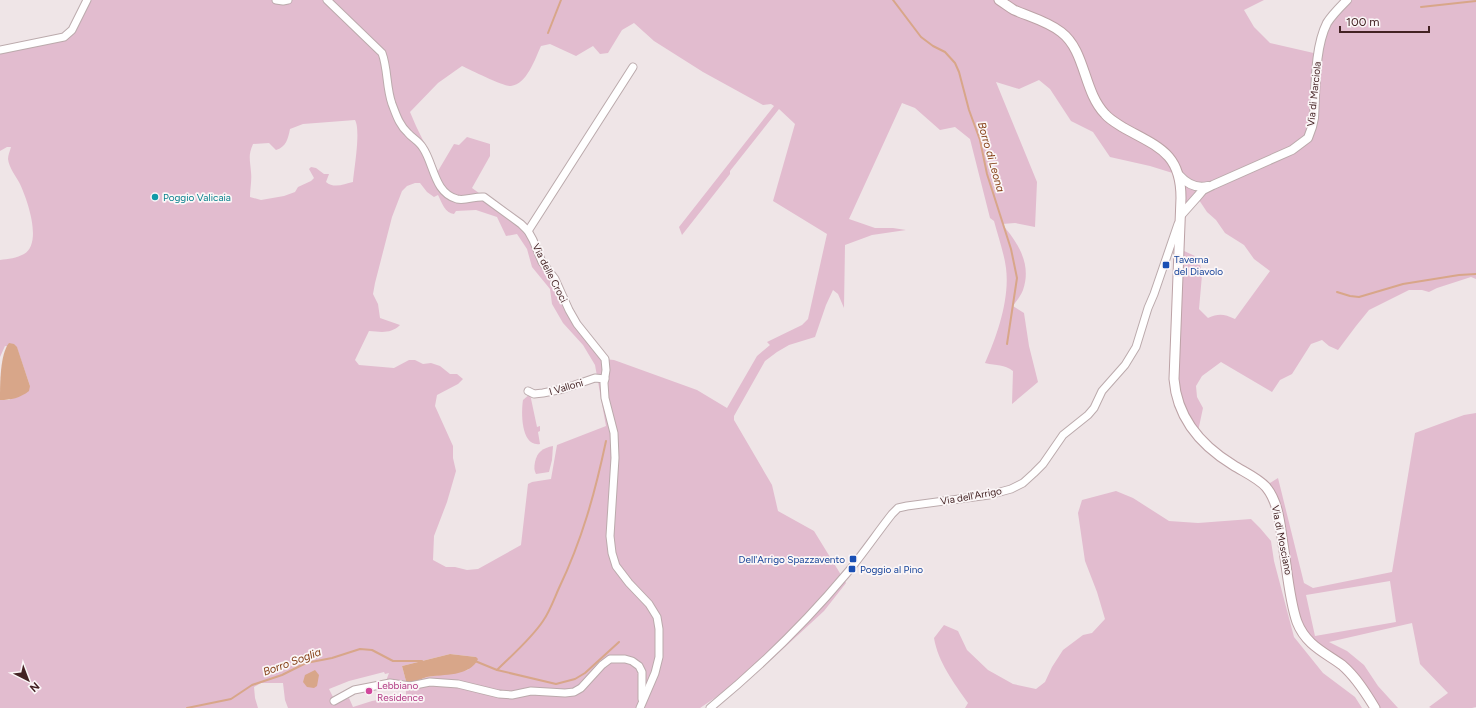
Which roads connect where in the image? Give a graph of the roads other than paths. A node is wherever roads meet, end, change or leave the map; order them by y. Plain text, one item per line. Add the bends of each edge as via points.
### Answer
1 (87, 0) edge
2 (276, 0) edge
3 (288, 0) edge
4 (327, 0) edge
5 (999, 0) edge
6 (1348, 0) edge
7 (0, 50) edge
8 (632, 67) dead end
9 (1179, 175) junction
10 (1213, 185) junction
11 (1181, 215) junction
12 (528, 232) junction
13 (605, 379) junction
14 (528, 391) dead end
15 (334, 700) dead end
16 (641, 706) edge
17 (710, 708) edge
18 (1375, 708) edge

1 - 7 street via 72,30 64,37
2 - 3 street
4 - 12 street, Via delle Croci via 382,53 391,102 398,119 408,134 423,148 441,187 457,199 484,197
5 - 9 main road via 1061,32 1070,41 1080,60 1092,96 1105,114 1160,148 1176,166
6 - 10 street, Via di Marciola via 1328,23 1320,43 1314,118 1308,138 1292,150
8 - 12 street
9 - 10 street, Via di Marciola via 1188,184 1197,187
9 - 11 main road, Via di Mosciano
10 - 11 street, Via di Marciola via 1203,190
11 - 17 street, Via dell'Arrigo via 1136,347 1125,365 1102,391 1088,416 1063,434 1047,460 1017,486 989,495 898,508 848,572 784,642
11 - 18 main road, Via di Mosciano via 1174,380 1182,412 1192,430 1208,448 1265,486 1276,504 1293,601 1303,634 1319,651 1342,666 1360,685
12 - 13 street, Via delle Croci via 577,324 605,359
13 - 14 street, I Valloni via 595,378 563,390 534,394
13 - 16 street, Via delle Croci via 605,398 614,433 610,536 612,553 616,566 649,604 658,623 659,657
15 - 16 street via 354,690 390,683 410,686 430,682 458,684 512,695 531,691 565,694 581,688 610,659 625,659 632,661 642,672

